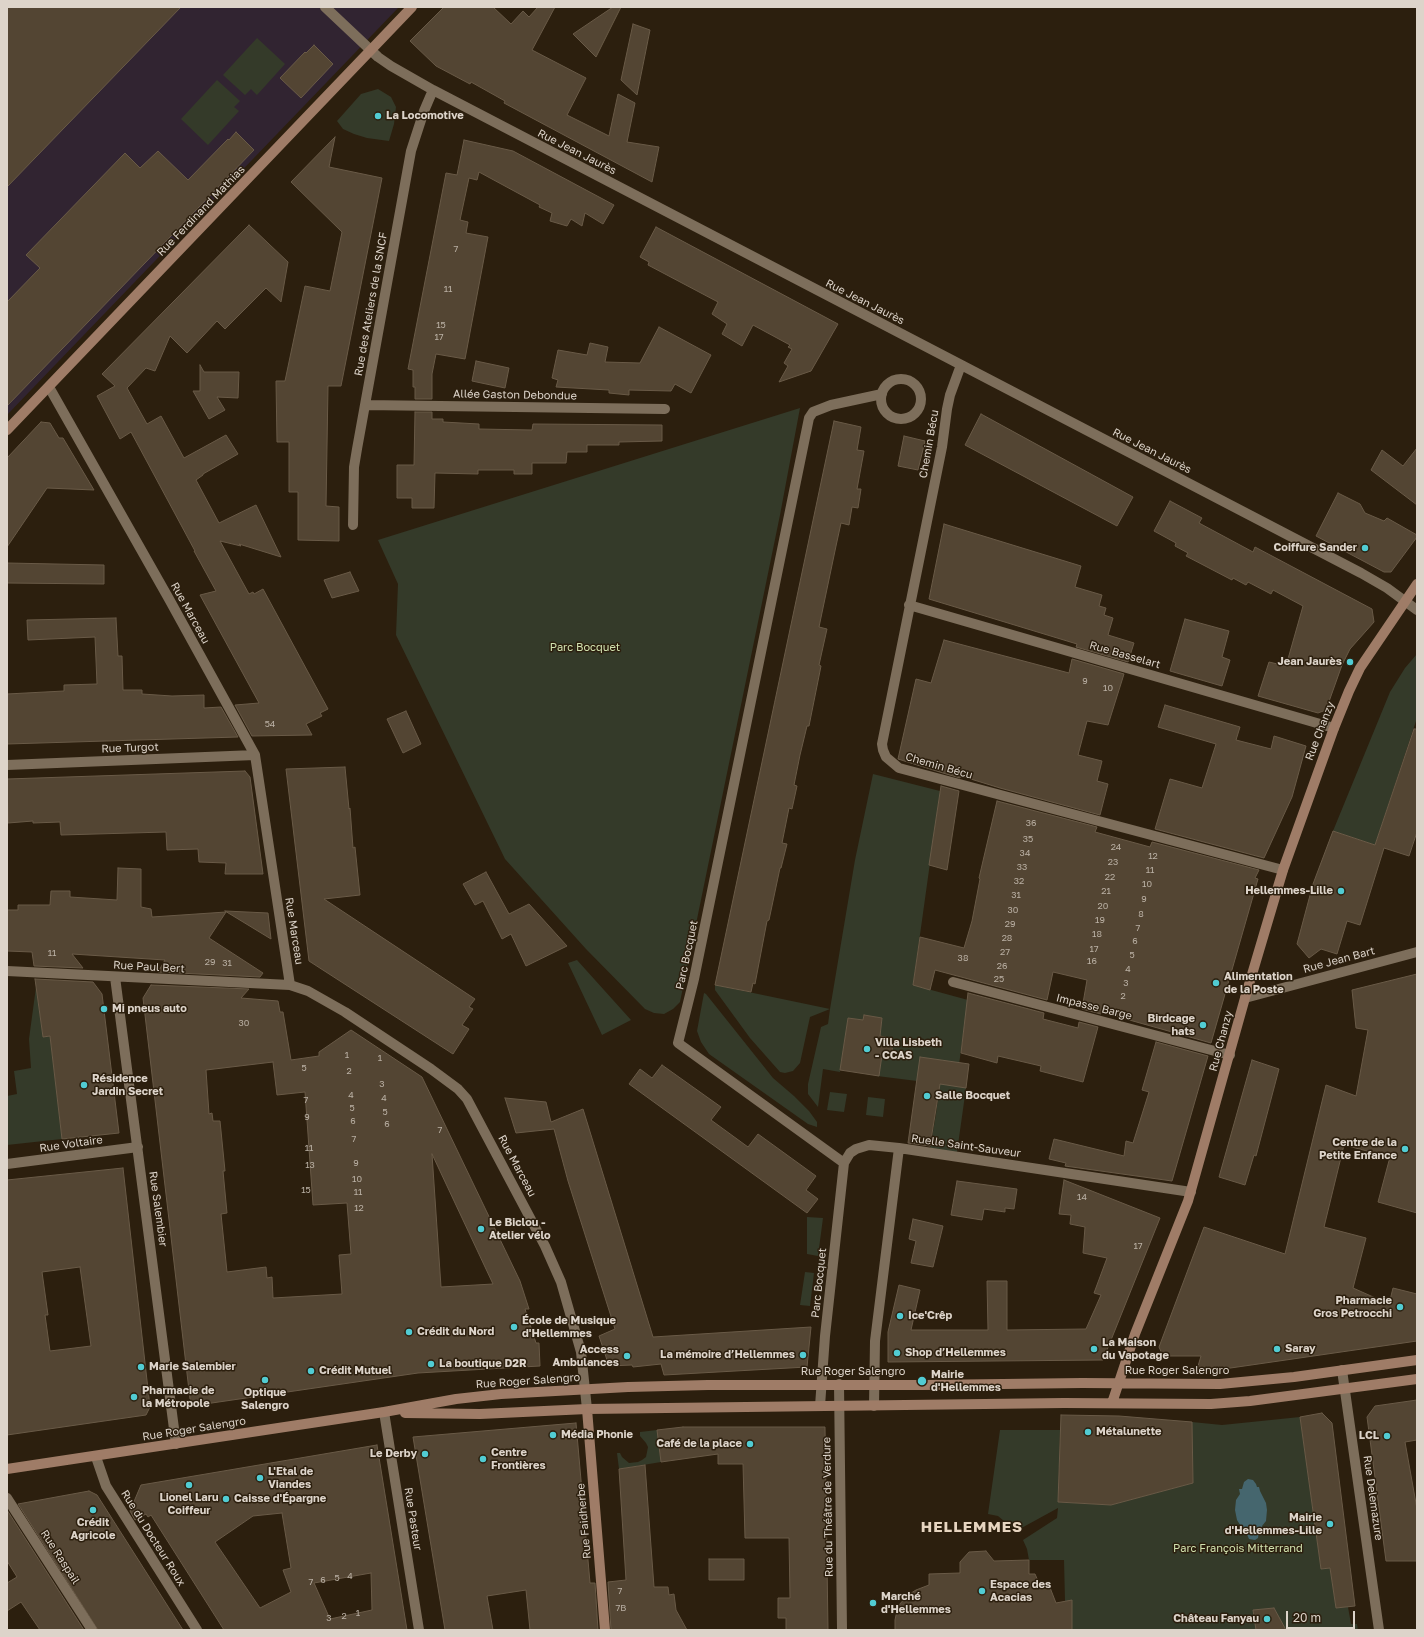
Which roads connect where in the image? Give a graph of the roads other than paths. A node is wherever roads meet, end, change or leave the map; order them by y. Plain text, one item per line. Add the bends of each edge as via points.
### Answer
1 (325, 7) edge
2 (412, 7) edge
3 (371, 50) junction
4 (433, 90) junction
5 (961, 365) junction
6 (49, 387) junction
7 (882, 394) dead end
8 (365, 405) junction
9 (665, 409) dead end
10 (7, 430) edge
11 (353, 525) dead end
12 (1417, 584) edge
13 (1405, 601) junction
14 (909, 605) junction
15 (1417, 610) edge
16 (1334, 728) junction
17 (255, 755) junction
18 (7, 765) edge
19 (1283, 870) junction
20 (1417, 952) edge
21 (7, 971) edge
22 (115, 977) junction
23 (953, 982) dead end
24 (290, 985) junction
25 (1245, 998) junction
26 (1230, 1055) junction
27 (138, 1147) junction
28 (899, 1148) junction
29 (844, 1163) junction
30 (7, 1164) edge
31 (1191, 1192) junction
32 (1417, 1360) edge
33 (1342, 1370) junction
34 (1417, 1379) edge
35 (1119, 1383) junction
36 (821, 1384) junction
37 (839, 1384) junction
38 (874, 1384) junction
39 (585, 1389) junction
40 (1345, 1389) junction
41 (1112, 1402) junction
42 (820, 1406) junction
43 (839, 1406) junction
44 (874, 1406) junction
45 (587, 1409) junction
46 (384, 1412) junction
47 (176, 1444) junction
48 (96, 1457) junction
49 (7, 1469) edge
50 (7, 1498) edge
51 (92, 1630) edge
52 (197, 1630) edge
53 (419, 1630) edge
54 (605, 1630) edge
55 (842, 1630) edge
56 (1379, 1630) edge

1 - 3 street, Rue Jean Jaurès
2 - 3 main road, Rue Ferdinand Mathias
3 - 4 street, Rue Jean Jaurès via 391,66
3 - 6 main road, Rue Ferdinand Mathias
4 - 5 street, Rue Jean Jaurès
4 - 8 street, Rue des Ateliers de la SNCF via 411,151
5 - 13 street, Rue Jean Jaurès via 1375,580
5 - 14 street, Chemin Bécu via 948,402 942,447
6 - 10 main road, Rue Ferdinand Mathias
6 - 17 street, Rue Marceau
7 - 29 street, Parc Bocquet via 831,405 814,412 809,418 694,979 678,1044
8 - 9 street, Allée Gaston Debondue
8 - 11 street, Rue des Ateliers de la SNCF via 354,466
12 - 13 main road, Rue Chanzy
13 - 15 street, Rue Jean Jaurès
13 - 16 main road, Rue Chanzy via 1360,668
14 - 16 street, Rue Basselart
14 - 19 street, Chemin Bécu via 882,744 886,757 899,768
16 - 19 main road, Rue Chanzy
17 - 18 street, Rue Turgot
17 - 24 street, Rue Marceau
19 - 25 main road, Rue Chanzy
20 - 25 street, Rue Jean Bart
21 - 22 street, Rue Paul Bert
22 - 24 street, Rue Paul Bert
22 - 27 street, Rue Salembier
23 - 26 street, Impasse Barge
24 - 39 street, Rue Marceau via 308,991 345,1012 463,1093 545,1246 560,1282 581,1352
25 - 26 main road, Rue Chanzy
26 - 31 main road, Rue Chanzy
27 - 30 street, Rue Voltaire
27 - 47 street, Rue Salembier
28 - 29 street via 862,1146 850,1153
28 - 31 street, Ruelle Saint-Sauveur
28 - 38 street, Ruelle Saint-Sauveur via 875,1341
29 - 36 street, Parc Bocquet
31 - 35 main road, Rue Chanzy via 1135,1334
32 - 33 main road, Rue Roger Salengro
33 - 35 main road, Rue Roger Salengro via 1220,1384
33 - 40 street, Rue Delemazure
34 - 40 main road, Rue Roger Salengro
35 - 38 main road, Rue Roger Salengro
35 - 41 main road, Rue Chanzy
36 - 37 main road, Rue Roger Salengro
36 - 39 main road, Rue Roger Salengro
36 - 42 street, Parc Bocquet
37 - 38 main road, Rue Roger Salengro
37 - 43 street, Rue du Théâtre de Verdure
38 - 44 street, Ruelle Saint-Sauveur
39 - 45 street, Rue Marceau
39 - 46 main road, Rue Roger Salengro via 480,1396
40 - 41 main road, Rue Roger Salengro via 1231,1403
40 - 56 street, Rue Delemazure
41 - 44 main road, Rue Roger Salengro
42 - 43 main road, Rue Roger Salengro
42 - 45 main road, Rue Roger Salengro
43 - 44 main road, Rue Roger Salengro
43 - 55 street, Rue du Théâtre de Verdure
45 - 46 main road, Rue Roger Salengro via 480,1414
45 - 54 main road, Rue Faidherbe
46 - 47 main road, Rue Roger Salengro
46 - 53 street, Rue Pasteur
47 - 48 main road, Rue Roger Salengro
48 - 49 main road, Rue Roger Salengro
48 - 52 street, Rue du Docteur Roux via 106,1486
50 - 51 street, Rue Raspail

